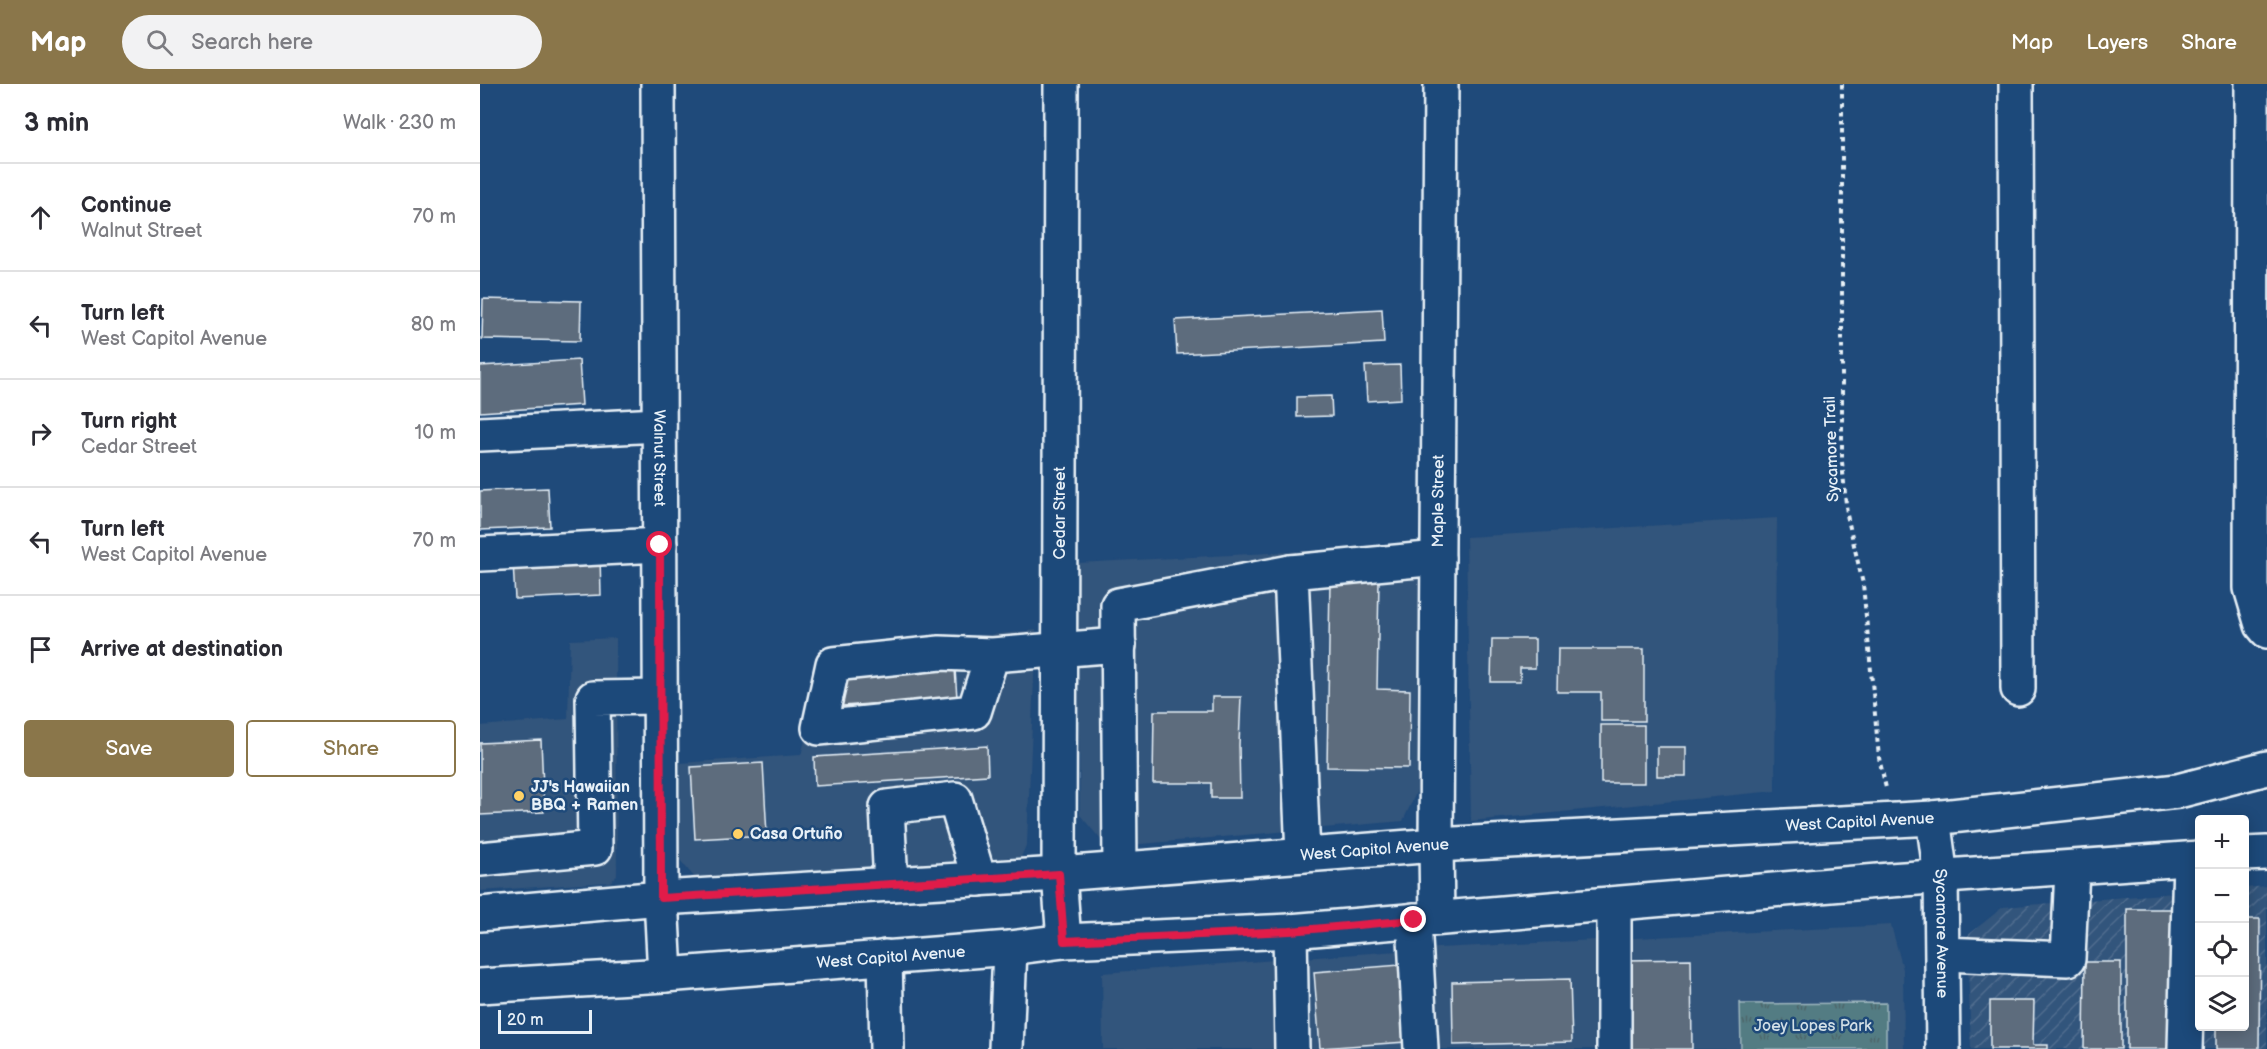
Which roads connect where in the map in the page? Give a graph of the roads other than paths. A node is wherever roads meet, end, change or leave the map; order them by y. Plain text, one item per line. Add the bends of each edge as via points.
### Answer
1 (658, 84) edge
2 (1061, 84) edge
3 (1441, 84) edge
4 (2016, 84) edge
5 (2252, 84) edge
6 (2260, 185) edge
7 (659, 425) junction
8 (480, 434) edge
9 (660, 545) junction
10 (480, 554) edge
11 (1438, 558) junction
12 (1291, 572) junction
13 (2267, 631) edge
14 (1119, 645) junction
15 (1060, 650) junction
16 (992, 656) junction
17 (2018, 689) dead end
18 (660, 697) junction
19 (2267, 768) edge
20 (1933, 818) junction
21 (1436, 845) junction
22 (2267, 853) edge
23 (1303, 855) junction
24 (2249, 855) edge
25 (2195, 858) edge
26 (480, 859) edge
27 (2072, 868) junction
28 (1120, 869) junction
29 (1059, 874) junction
30 (1941, 877) junction
31 (979, 879) junction
32 (891, 884) junction
33 (661, 898) junction
34 (1614, 904) junction
35 (480, 914) edge
36 (1426, 919) junction
37 (1290, 931) junction
38 (1064, 941) junction
39 (1010, 948) junction
40 (1942, 954) junction
41 (885, 957) junction
42 (665, 975) junction
43 (480, 986) edge
44 (887, 1049) edge
45 (1006, 1049) edge
46 (1292, 1049) edge
47 (1421, 1049) edge
48 (1614, 1049) edge
49 (1943, 1049) edge
50 (2185, 1049) edge

1 - 7 main road, Walnut Street
2 - 15 main road, Cedar Street
3 - 11 main road, Maple Street
4 - 17 main road
5 - 6 main road
6 - 13 main road via 2251,588
7 - 8 main road
7 - 9 main road, Walnut Street
9 - 10 main road
9 - 18 main road, Walnut Street
11 - 12 main road
11 - 21 main road, Maple Street
12 - 14 main road via 1118,605
12 - 23 main road
14 - 15 main road
14 - 28 main road
15 - 16 main road
15 - 29 main road, Cedar Street
16 - 16 main road via 940,653 833,664 819,728 974,712
18 - 26 main road via 593,698 595,848
18 - 33 main road, Walnut Street
19 - 20 main road, West Capitol Avenue via 2178,791
20 - 21 main road, West Capitol Avenue
20 - 30 main road, Sycamore Avenue
21 - 23 main road, West Capitol Avenue
21 - 36 main road, Maple Street
22 - 24 main road
23 - 28 main road, West Capitol Avenue
25 - 27 main road, West Capitol Avenue
25 - 50 main road
27 - 30 main road, West Capitol Avenue
27 - 40 main road via 2068,959
28 - 29 main road, West Capitol Avenue
29 - 31 main road, West Capitol Avenue
29 - 38 main road, Cedar Street
30 - 34 main road, West Capitol Avenue
30 - 40 main road, Sycamore Avenue
31 - 32 main road, West Capitol Avenue
31 - 32 main road via 955,799 887,807
32 - 33 main road, West Capitol Avenue
33 - 35 main road, West Capitol Avenue
33 - 42 main road, Walnut Street
34 - 36 main road, West Capitol Avenue
34 - 48 main road
36 - 37 main road, West Capitol Avenue
36 - 47 main road, Maple Street
37 - 38 main road, West Capitol Avenue
37 - 46 main road
38 - 39 main road, West Capitol Avenue
39 - 41 main road, West Capitol Avenue
39 - 45 main road
40 - 49 main road, Sycamore Avenue
41 - 42 main road, West Capitol Avenue
41 - 44 main road
42 - 43 main road, West Capitol Avenue

